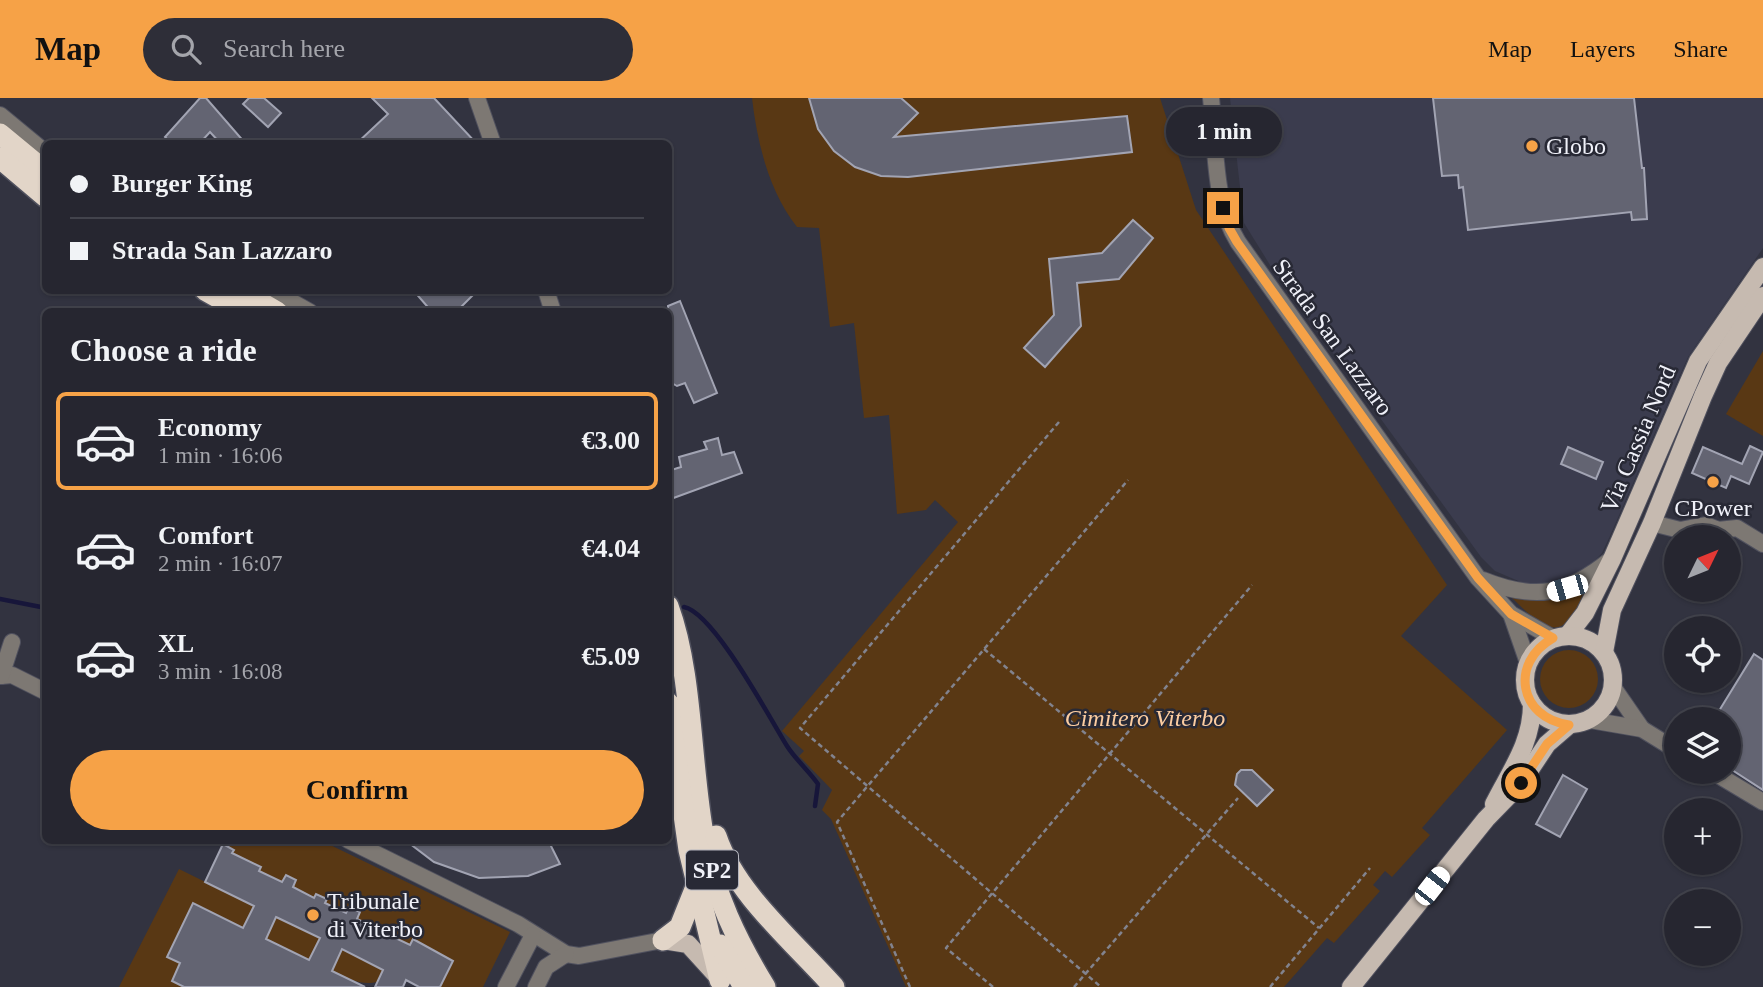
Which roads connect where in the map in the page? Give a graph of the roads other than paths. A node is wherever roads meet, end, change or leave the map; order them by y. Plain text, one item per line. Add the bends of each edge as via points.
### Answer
1 (477, 98) edge
2 (1211, 98) edge
3 (0, 116) edge
4 (0, 134) edge
5 (492, 140) edge
6 (42, 150) edge
7 (0, 158) edge
8 (42, 169) edge
9 (42, 194) edge
10 (1763, 267) edge
11 (212, 294) edge
12 (246, 294) edge
13 (278, 294) edge
14 (1763, 296) edge
15 (237, 308) edge
16 (270, 308) edge
17 (303, 308) edge
18 (1652, 523) junction
19 (1763, 544) edge
20 (1612, 559) junction
21 (1478, 578) junction
22 (1511, 614) junction
23 (672, 629) edge
24 (1561, 637) junction
25 (12, 642) dead end
26 (1604, 652) junction
27 (1528, 663) junction
28 (1, 677) edge
29 (1613, 687) junction
30 (42, 690) edge
31 (1532, 704) junction
32 (1590, 720) junction
33 (1569, 725) junction
34 (1642, 729) junction
35 (672, 730) edge
36 (692, 743) junction
37 (1664, 743) edge
38 (1733, 784) edge
39 (1763, 802) edge
40 (1486, 819) junction
41 (356, 844) edge
42 (696, 885) junction
43 (702, 909) junction
44 (1395, 933) junction
45 (533, 935) junction
46 (663, 940) junction
47 (566, 954) junction
48 (720, 983) edge
49 (506, 987) edge
50 (536, 987) edge
51 (744, 987) edge
52 (765, 987) edge
53 (834, 987) edge
54 (1351, 987) edge
55 (1362, 987) edge

1 - 5 street
2 - 21 street, Strada San Lazzaro via 1229,228
3 - 6 street
4 - 8 highway
7 - 9 highway
10 - 20 main road, Via Cassia Nord via 1698,361
11 - 15 highway
12 - 16 highway
13 - 17 street
14 - 18 main road, Via Cassia Nord via 1718,363
18 - 19 street via 1680,530 1706,525 1718,530 1737,528
18 - 26 main road, Via Cassia Nord via 1612,610
20 - 21 street via 1582,582 1553,592 1520,592
20 - 24 main road, Via Cassia Nord via 1585,613
21 - 22 street, Strada San Lazzaro
22 - 24 street, Strada San Lazzaro
22 - 27 street, Strada San Lazzaro
23 - 36 highway, SP2
24 - 26 main road via 1587,639
24 - 27 main road, Via Cassia Nord via 1534,653
25 - 28 street
26 - 29 main road, Via Cassia Nord
27 - 31 main road via 1525,682
28 - 30 street via 12,675
29 - 32 main road via 1608,702
29 - 34 street
31 - 33 main road via 1551,720
31 - 40 main road via 1525,747
32 - 33 main road
32 - 34 street
33 - 40 main road via 1556,733 1521,783
34 - 37 street
35 - 42 highway, SP2
36 - 52 highway, SP2 via 704,840 724,911
36 - 53 highway via 723,859
38 - 39 street
40 - 44 main road
41 - 45 street
42 - 43 highway, SP2
42 - 46 highway via 680,927
43 - 48 highway, SP2
43 - 51 highway, SP2
44 - 54 main road
44 - 55 main road
45 - 47 street
45 - 49 street
46 - 47 street via 579,956
46 - 48 main road via 688,944
47 - 50 street via 546,967

